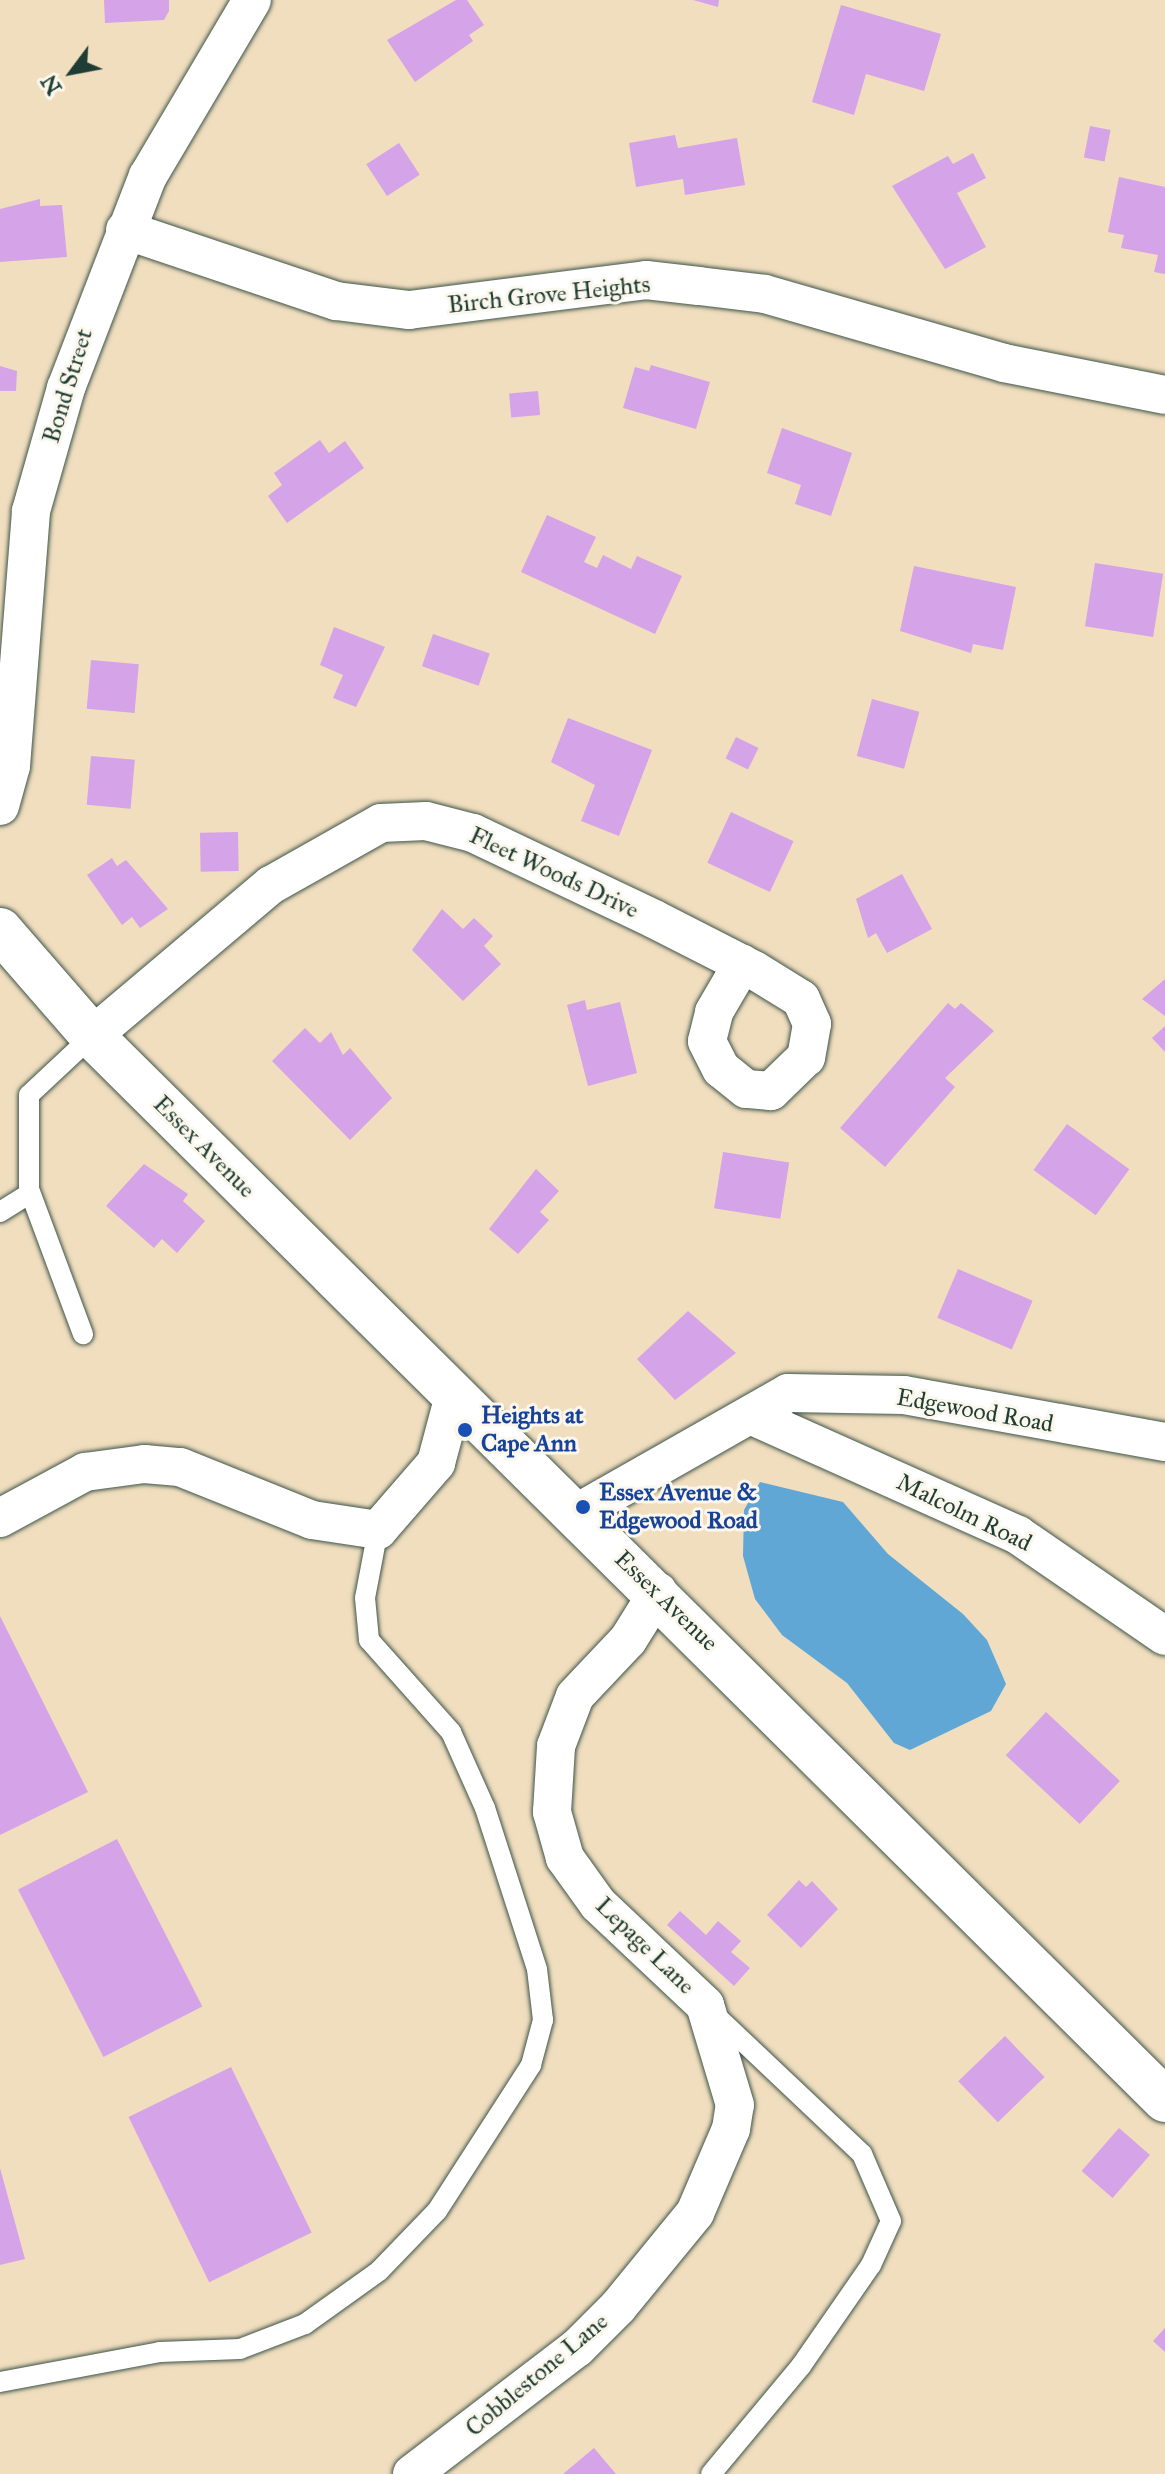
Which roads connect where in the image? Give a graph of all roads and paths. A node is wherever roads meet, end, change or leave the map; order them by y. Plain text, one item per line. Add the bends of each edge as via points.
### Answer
1 (252, 0) edge
2 (125, 230) junction
3 (1165, 395) edge
4 (0, 806) edge
5 (0, 930) edge
6 (742, 964) dead end
7 (92, 1036) junction
8 (29, 1189) junction
9 (0, 1212) edge
10 (83, 1334) dead end
11 (454, 1396) junction
12 (750, 1415) junction
13 (1165, 1442) edge
14 (575, 1514) junction
15 (0, 1518) edge
16 (378, 1530) junction
17 (658, 1592) junction
18 (1165, 1636) edge
19 (705, 2005) junction
20 (1165, 2100) edge
21 (0, 2382) edge
22 (412, 2474) edge
23 (711, 2474) edge

1 - 2 street, Bond Street
2 - 3 street, Birch Grove Heights via 336,301 409,310 646,280 765,294 1004,363
2 - 4 street, Bond Street via 66,388 31,511 11,766
5 - 7 street, Essex Avenue
6 - 7 street, Fleet Woods Drive via 473,833 426,821 381,823 271,885
7 - 8 lane via 29,1095
7 - 11 street, Essex Avenue
8 - 9 lane
8 - 10 lane
11 - 14 street, Essex Avenue
11 - 16 street via 436,1463
12 - 13 street, Edgewood Road via 788,1393 904,1395
12 - 14 street, Edgewood Road
12 - 18 street, Malcolm Road via 1018,1535
14 - 17 street, Essex Avenue
15 - 16 street via 85,1472 144,1464 180,1467 312,1520
16 - 21 lane via 365,1598 369,1640 451,1732 485,1808 537,1969 543,2020 531,2065 437,2211 379,2271 305,2324 240,2349 160,2352
17 - 19 street, Lepage Lane via 628,1640 575,1696 556,1746 552,1812 565,1858 598,1904
17 - 20 street, Essex Avenue
19 - 22 street, Cobblestone Lane via 735,2105 715,2176 695,2213 577,2348
19 - 23 lane via 862,2154 891,2221 871,2265 801,2366

